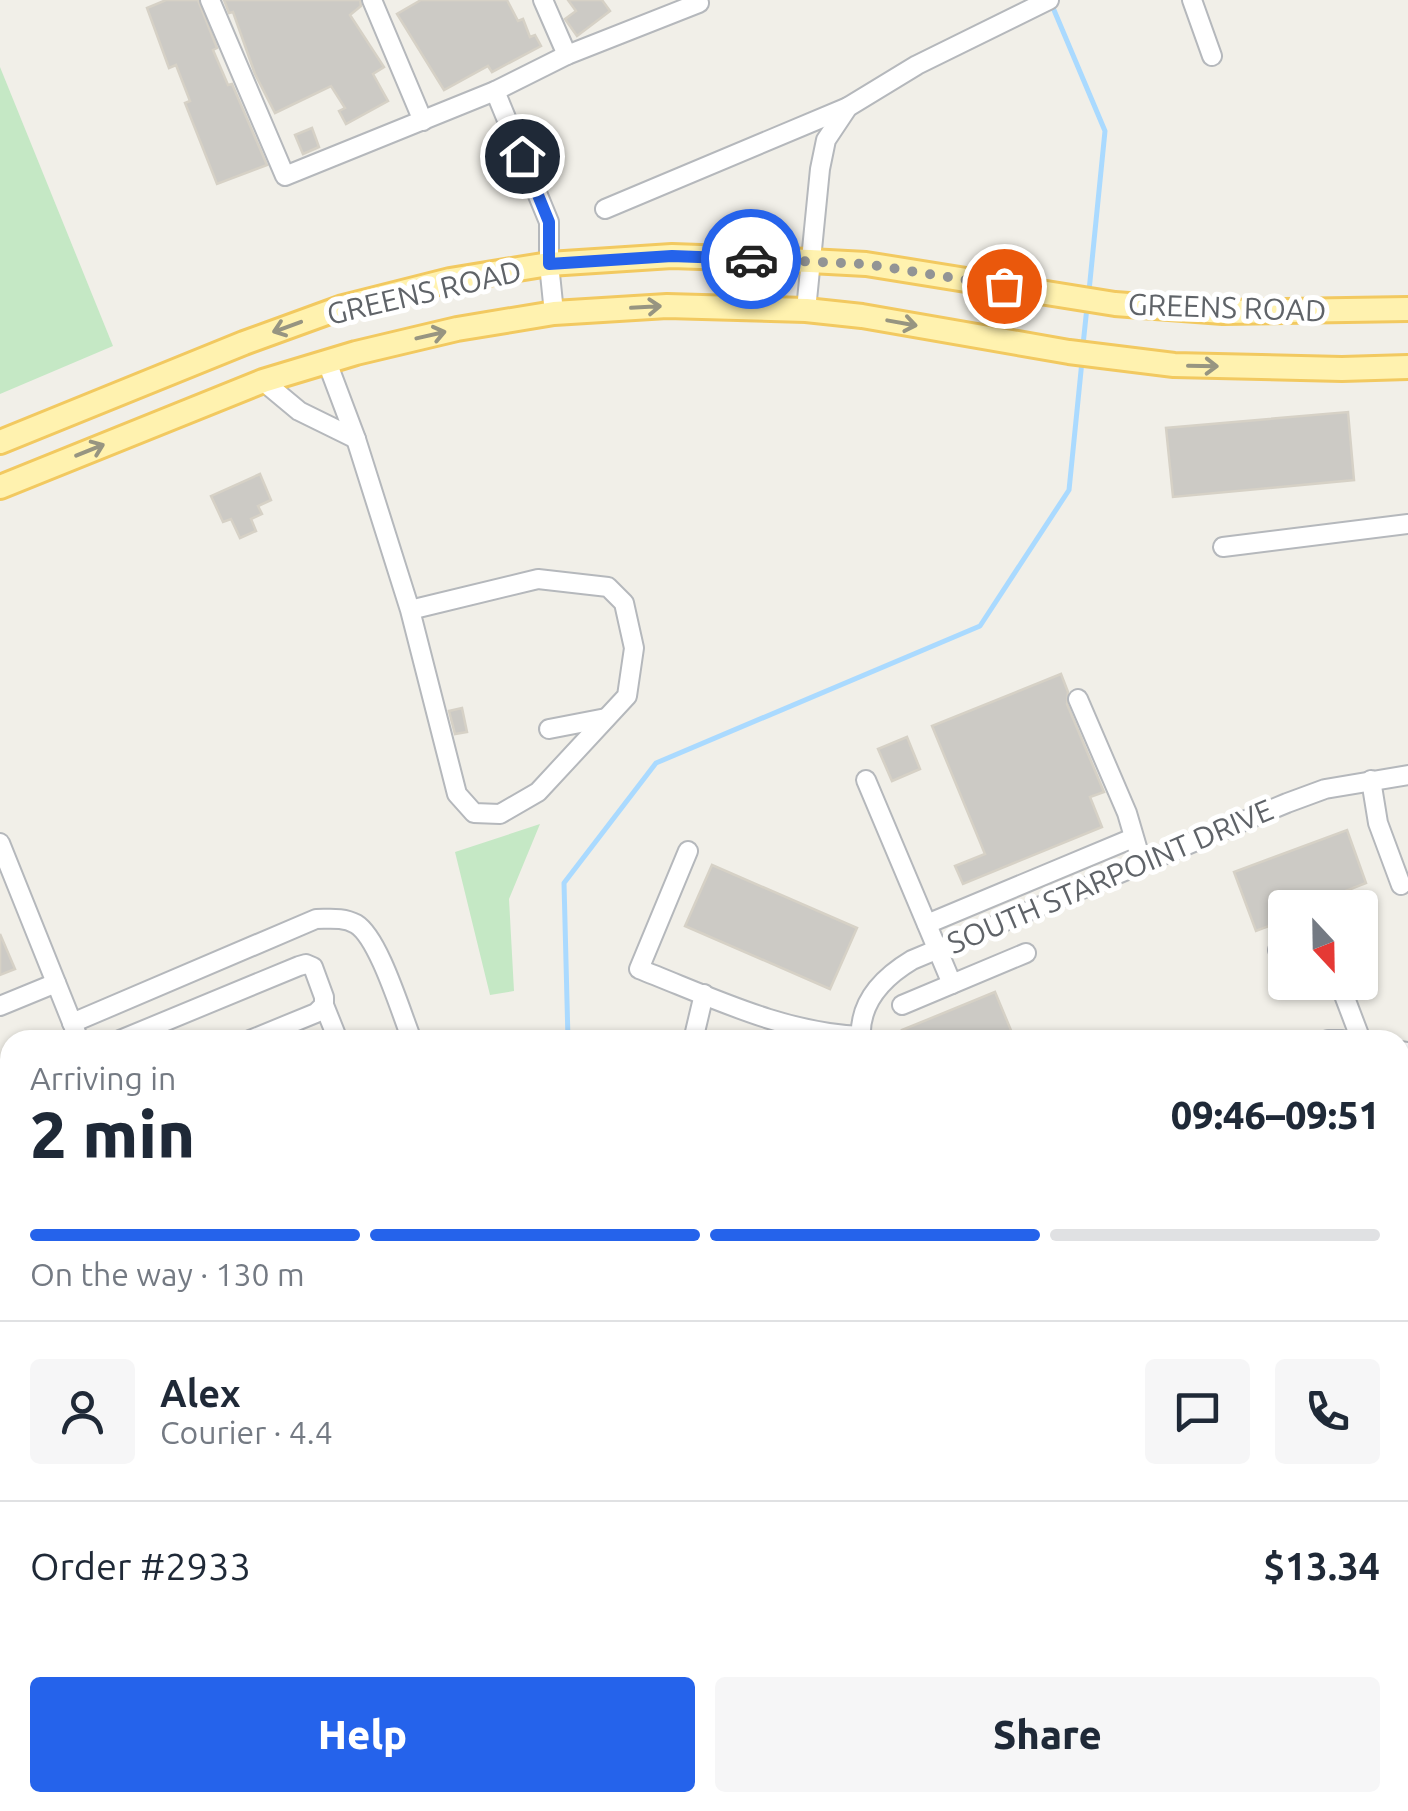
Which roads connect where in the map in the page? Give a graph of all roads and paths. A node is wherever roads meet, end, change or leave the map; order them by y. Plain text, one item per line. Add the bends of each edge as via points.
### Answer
1 (210, 0) edge
2 (372, 0) edge
3 (543, 0) edge
4 (1192, 0) edge
5 (1043, 2) edge
6 (699, 4) dead end
7 (567, 56) junction
8 (1212, 56) dead end
9 (495, 91) junction
10 (848, 107) junction
11 (423, 121) junction
12 (605, 210) dead end
13 (810, 260) junction
14 (549, 264) junction
15 (1408, 309) edge
16 (806, 310) junction
17 (554, 313) junction
18 (219, 353) junction
19 (327, 362) junction
20 (1408, 367) edge
21 (263, 381) junction
22 (236, 392) junction
23 (356, 439) junction
24 (0, 442) edge
25 (0, 486) edge
26 (1408, 524) edge
27 (1222, 547) dead end
28 (410, 610) junction
29 (1078, 699) dead end
30 (606, 718) junction
31 (550, 729) dead end
32 (1408, 775) edge
33 (866, 780) dead end
34 (1371, 780) junction
35 (1133, 838) junction
36 (0, 842) edge
37 (688, 851) dead end
38 (1144, 862) junction
39 (1401, 885) dead end
40 (927, 924) junction
41 (937, 948) junction
42 (1026, 953) dead end
43 (56, 983) junction
44 (952, 984) junction
45 (704, 994) junction
46 (1346, 1000) edge
47 (902, 1004) dead end
48 (324, 1005) junction
49 (0, 1006) edge
50 (76, 1030) edge
51 (78, 1030) edge
52 (144, 1030) edge
53 (274, 1030) edge
54 (334, 1030) edge
55 (408, 1030) edge
56 (696, 1030) edge
57 (814, 1030) edge
58 (862, 1030) edge
59 (1357, 1030) edge

1 - 11 street via 285,176
2 - 11 street
3 - 7 street
4 - 8 street
5 - 10 street
6 - 7 street
7 - 9 street
9 - 11 street
9 - 14 street via 549,222
10 - 12 street
10 - 13 street via 826,140
13 - 14 main road, GREENS ROAD via 672,256
13 - 15 main road, GREENS ROAD via 1115,304 1223,312
13 - 16 street
14 - 17 street
14 -> 18 main road, GREENS ROAD via 450,280 343,308
17 -> 16 main road, GREENS ROAD via 668,306
16 -> 20 main road, GREENS ROAD via 1174,365
19 -> 17 main road, GREENS ROAD
18 - 22 main road
18 - 24 main road, GREENS ROAD
19 - 21 main road, GREENS ROAD
19 - 23 street
21 - 22 main road, GREENS ROAD
21 - 23 street via 299,411
25 -> 22 main road, GREENS ROAD
23 - 28 street
26 - 27 street
28 - 30 street via 538,578 608,586 624,603 634,648 627,696
28 - 30 street via 457,794 474,813 500,814 538,792
29 - 35 street
30 - 31 street
32 - 34 street, SOUTH STARPOINT DRIVE
33 - 40 street
34 - 38 street, SOUTH STARPOINT DRIVE via 1324,789
34 - 39 street via 1378,823
35 - 38 street
35 - 40 street
36 - 43 street
37 - 45 street via 639,969
38 - 41 street, SOUTH STARPOINT DRIVE
40 - 41 street
41 - 44 street
41 - 58 street, SOUTH STARPOINT DRIVE via 880,984
42 - 44 street
43 - 49 street
43 - 50 street
44 - 47 street
45 - 56 street
45 - 57 street
46 - 59 street
48 - 52 street via 313,967 306,964
48 - 53 street
48 - 54 street
51 - 55 street via 316,920 339,918 372,939

